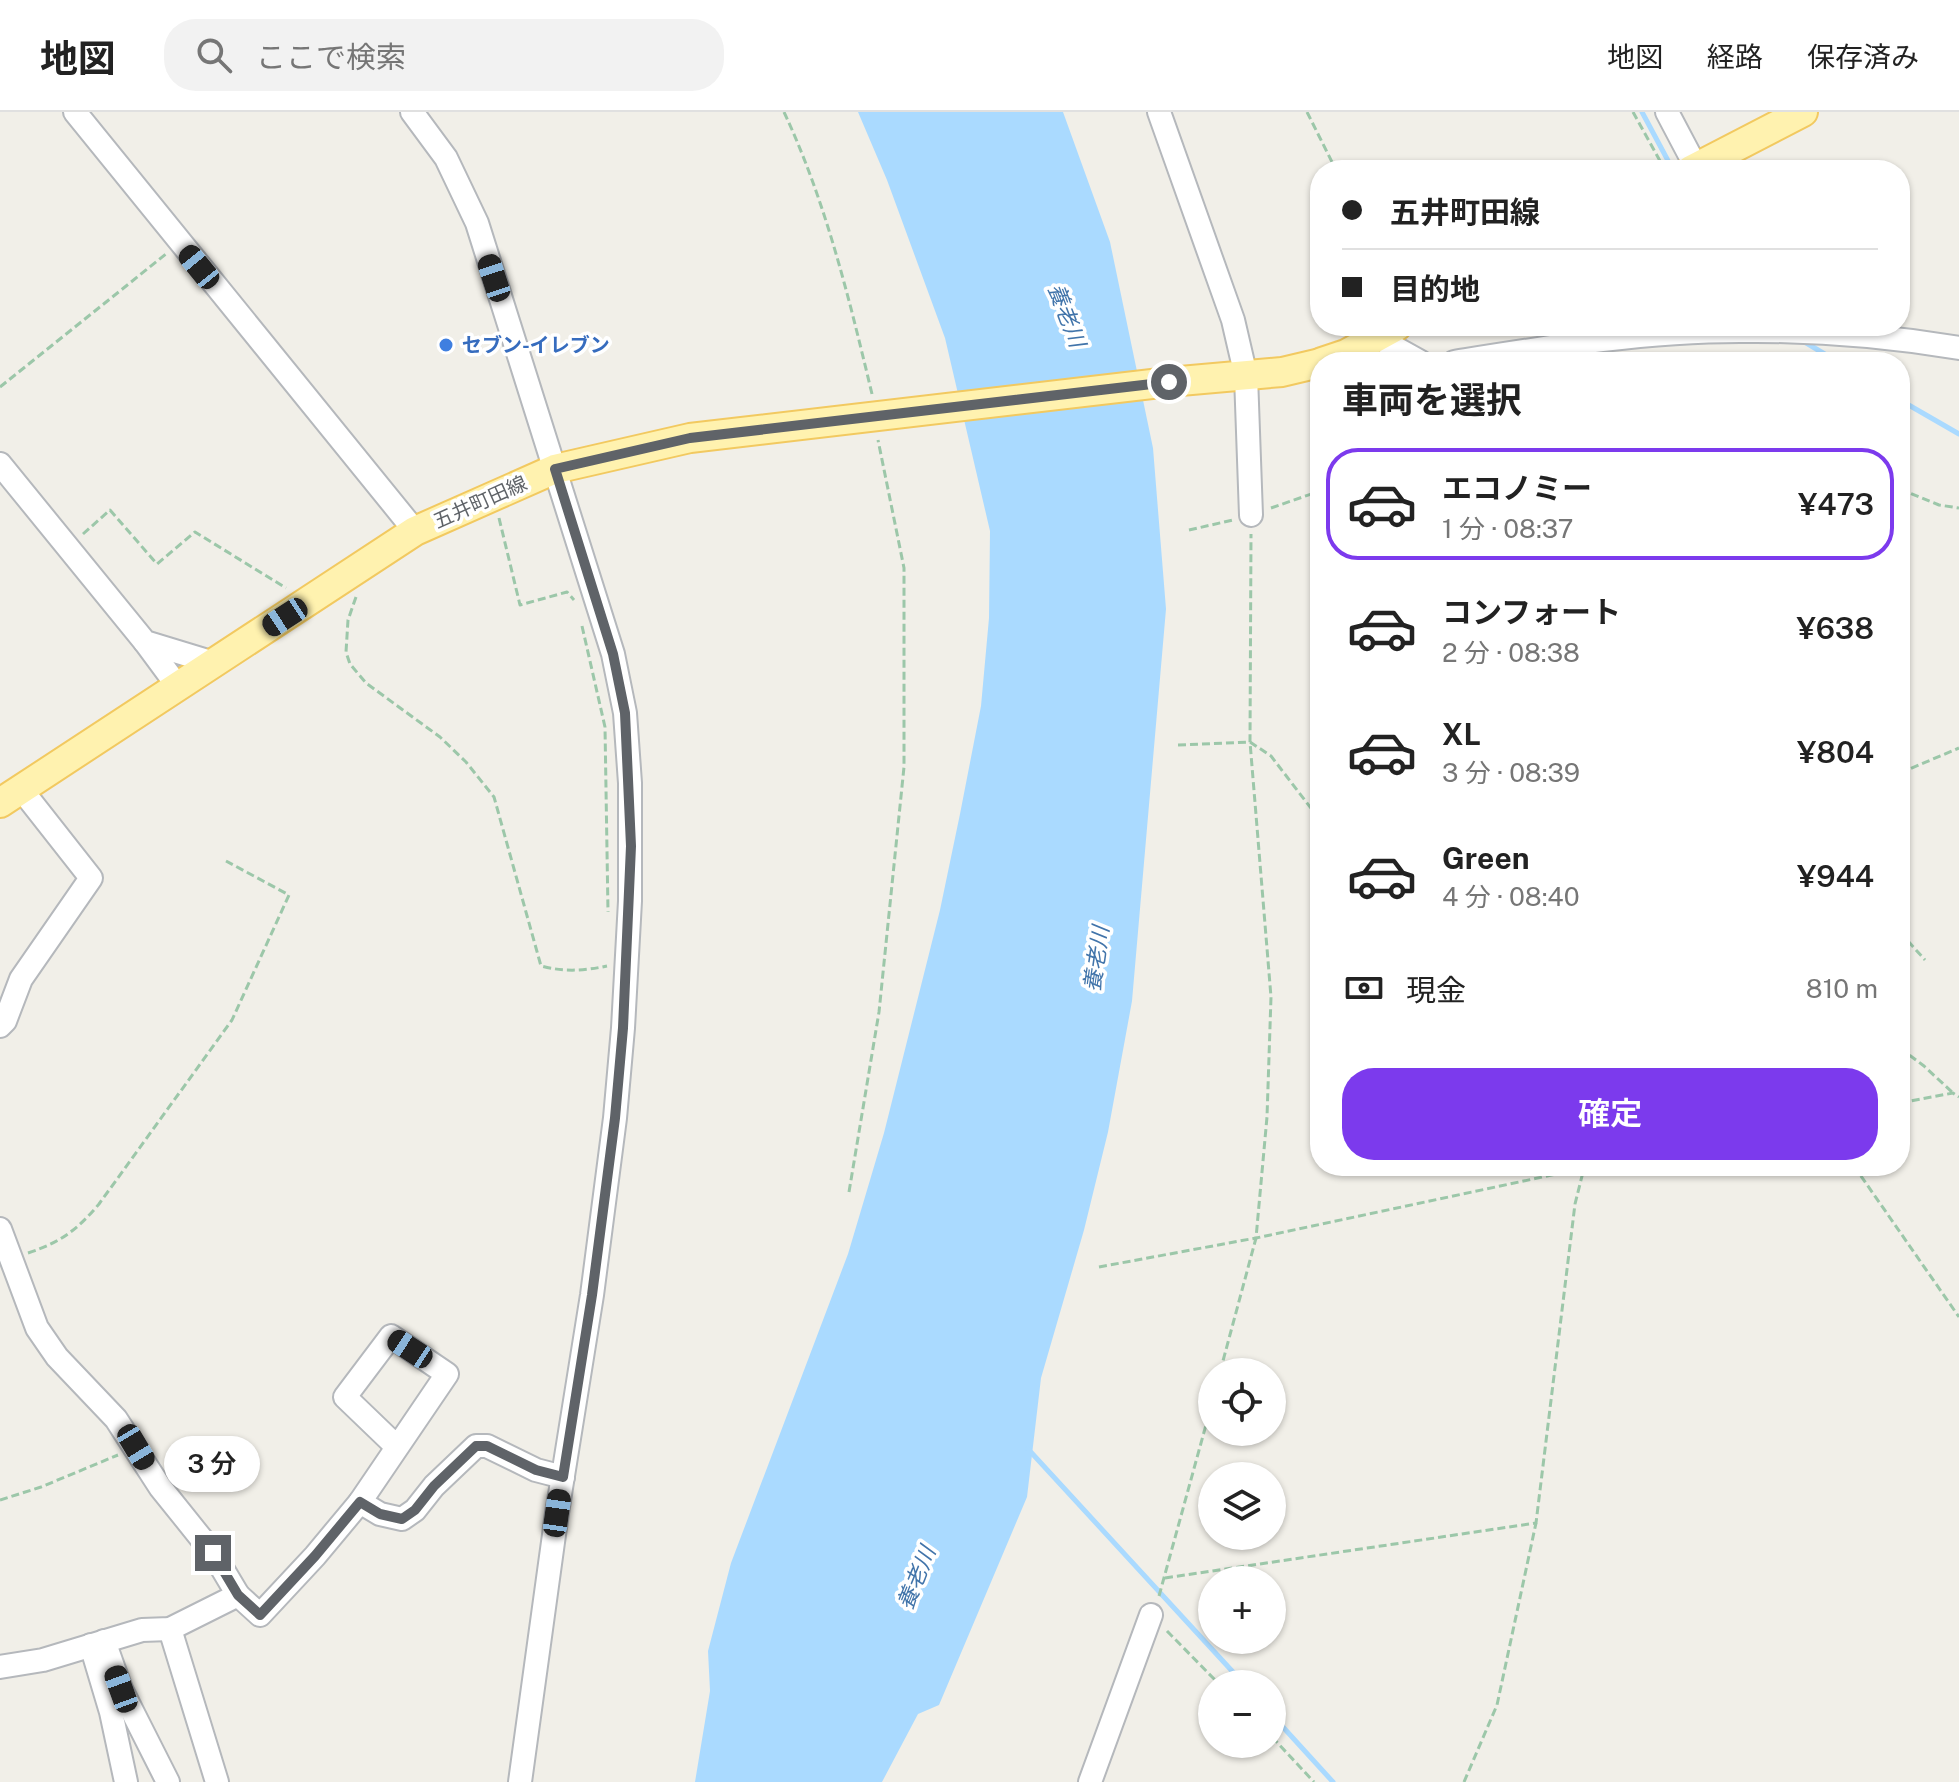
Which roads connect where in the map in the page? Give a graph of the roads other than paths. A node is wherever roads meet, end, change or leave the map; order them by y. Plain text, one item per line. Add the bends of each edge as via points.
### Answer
1 (412, 112) edge
2 (1159, 112) edge
3 (1667, 112) edge
4 (1803, 112) edge
5 (84, 115) edge
6 (1690, 160) edge
7 (1711, 160) edge
8 (1379, 336) edge
9 (1392, 336) edge
10 (1671, 336) edge
11 (1857, 336) edge
12 (1959, 348) edge
13 (1349, 352) edge
14 (1410, 352) edge
15 (1528, 352) edge
16 (1310, 366) edge
17 (1246, 376) junction
18 (0, 464) edge
19 (555, 469) junction
20 (1251, 515) road end
21 (415, 531) junction
22 (145, 642) junction
23 (214, 663) junction
24 (179, 688) junction
25 (10, 796) edge
26 (0, 1026) edge
27 (0, 1229) edge
28 (6, 1262) edge
29 (397, 1447) junction
30 (563, 1477) junction
31 (360, 1502) junction
32 (238, 1595) junction
33 (1151, 1615) road end
34 (170, 1629) junction
35 (97, 1643) junction
36 (0, 1667) edge
37 (126, 1782) edge
38 (168, 1782) edge
39 (217, 1782) edge
40 (520, 1782) edge
41 (1090, 1782) edge

1 - 19 street via 446,158 477,223
2 - 17 street via 1233,320
3 - 6 street
4 - 7 main road
5 - 21 street via 180,243
8 - 13 main road, 五井町田線
9 - 14 street
10 - 15 street
11 - 12 street
16 - 17 main road, 五井町田線
17 - 19 main road, 五井町田線 via 1169,382 871,429 690,438
17 - 20 street
18 - 22 street
19 - 21 main road, 五井町田線
19 - 30 street via 613,654 625,713 631,846 615,1118
21 - 23 main road, 五井町田線
22 - 23 street
22 - 24 street
23 - 24 main road, 五井町田線
24 - 25 main road, 五井町田線
25 - 26 street via 91,878 21,979
27 - 28 street
28 - 32 street via 57,1357 116,1419
29 - 29 street via 447,1374 391,1336 345,1397
29 - 31 street
30 - 31 street via 476,1446 402,1519
30 - 40 street
31 - 32 street via 260,1615
32 - 34 street
33 - 41 street
34 - 35 street via 142,1630
34 - 39 street
35 - 36 street
35 - 37 street
35 - 38 street

